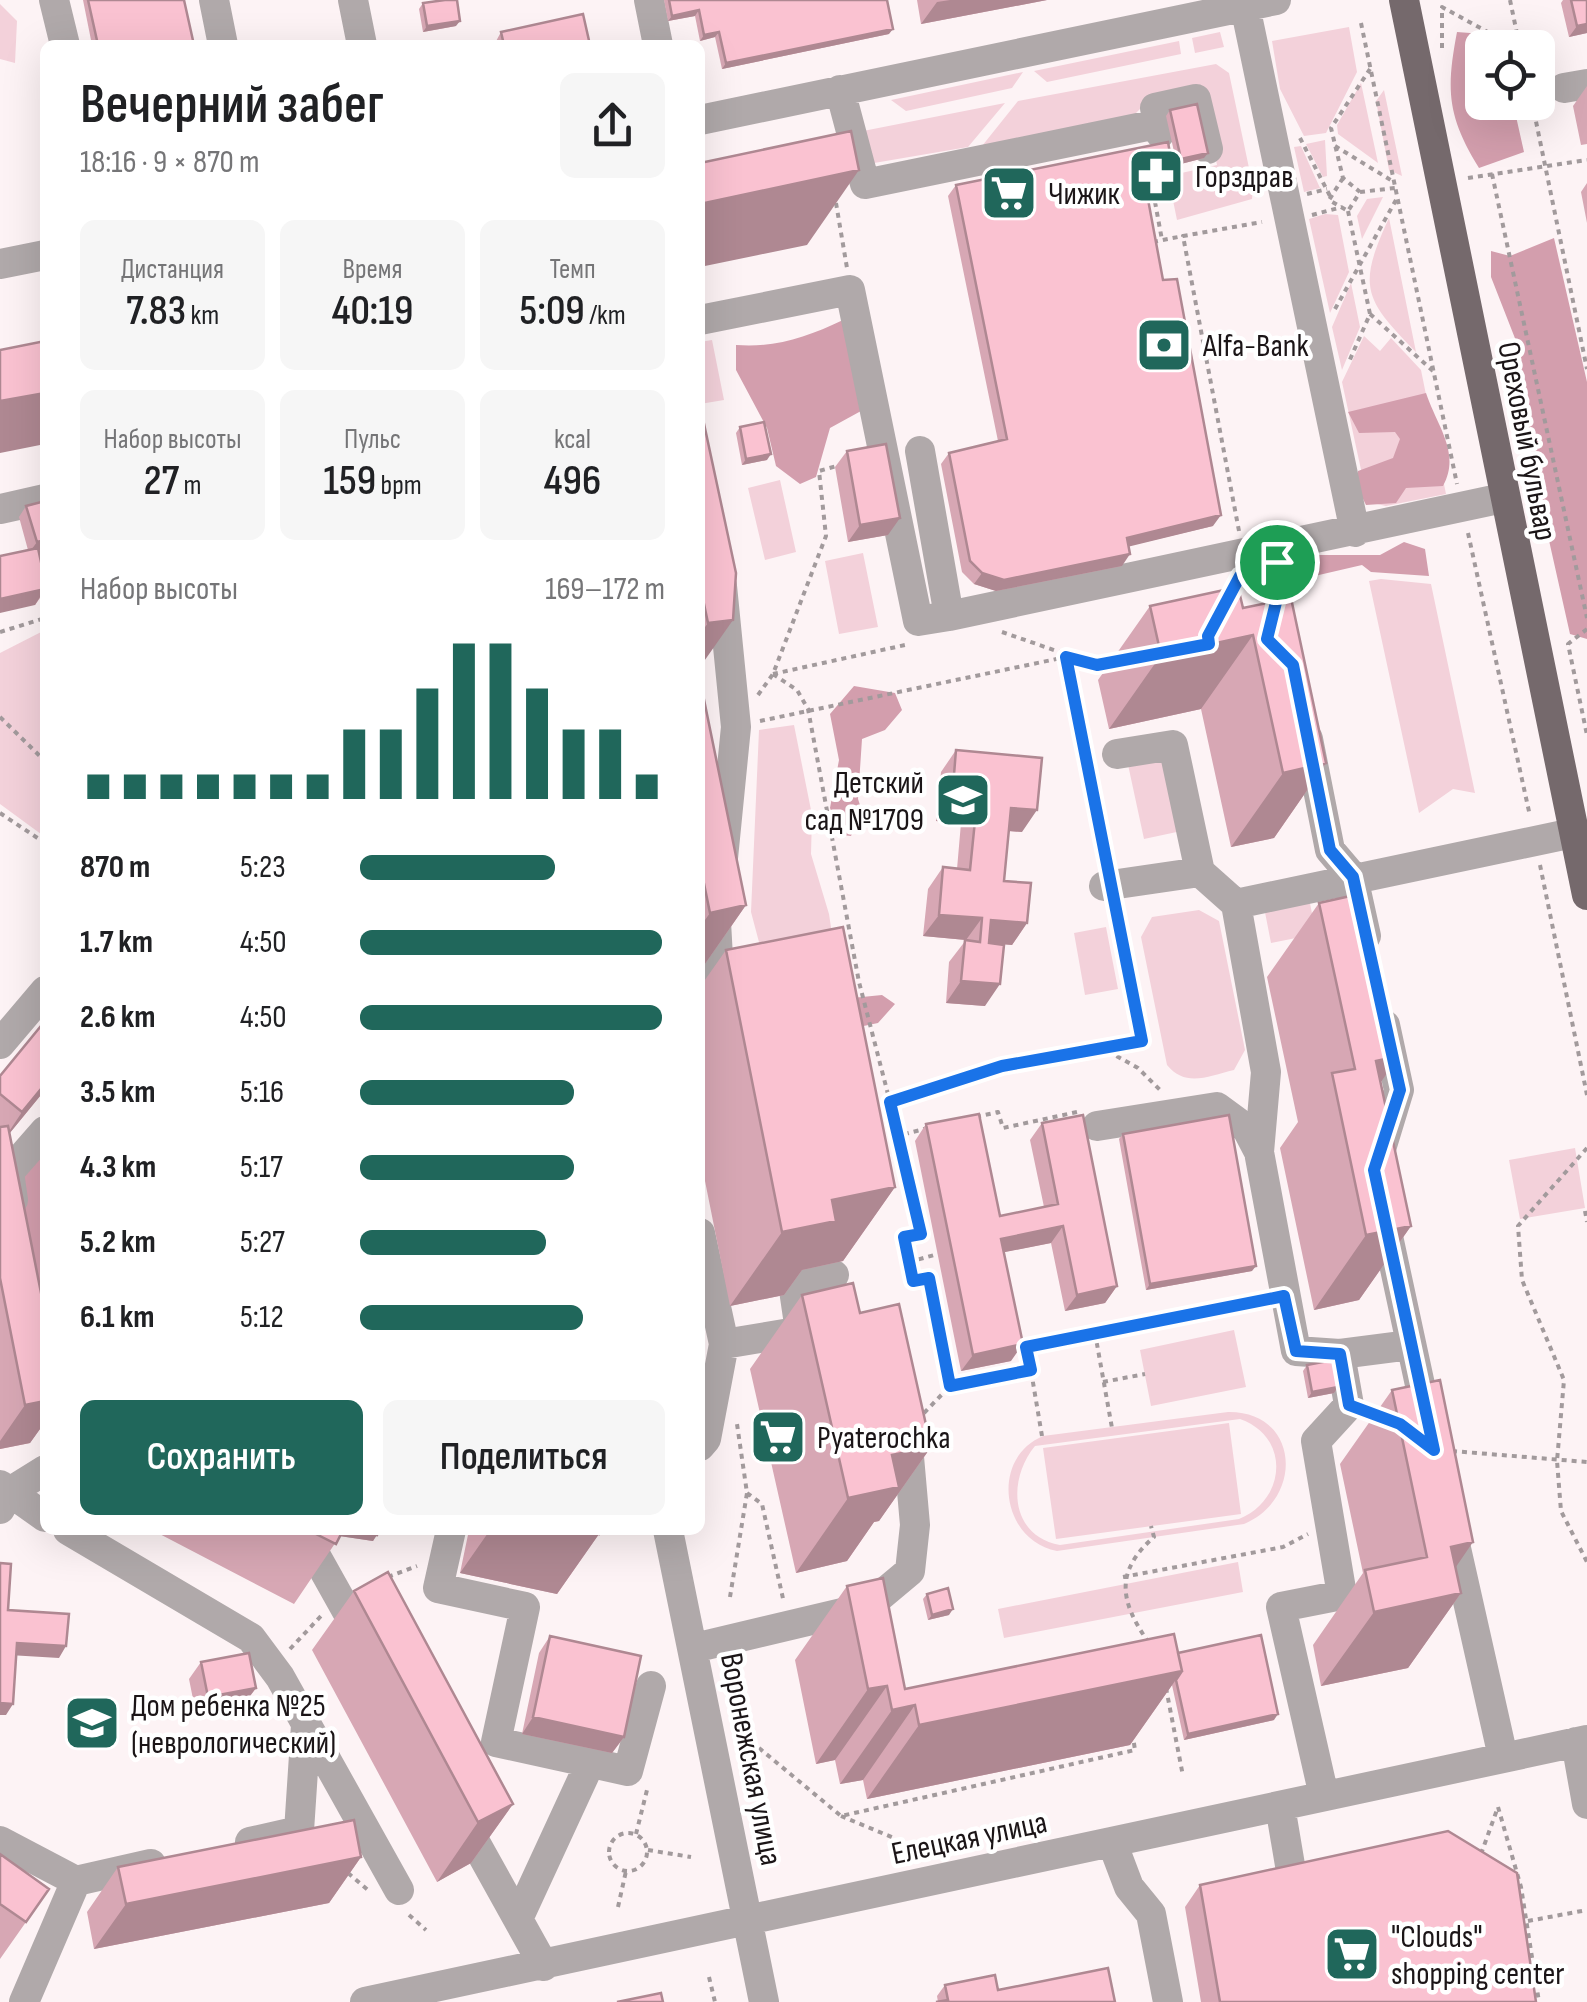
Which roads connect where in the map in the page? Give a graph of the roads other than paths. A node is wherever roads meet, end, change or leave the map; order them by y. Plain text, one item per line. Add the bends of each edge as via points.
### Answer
1 (54, 0) edge
2 (214, 0) edge
3 (353, 0) edge
4 (649, 0) edge
5 (1276, 0) edge
6 (1404, 0) edge
7 (1245, 6) junction
8 (1211, 7) edge
9 (64, 40) edge
10 (223, 40) edge
11 (361, 40) edge
12 (657, 40) edge
13 (840, 90) junction
14 (705, 119) edge
15 (1157, 124) junction
16 (1208, 149) edge
17 (1167, 160) edge
18 (40, 255) edge
19 (0, 264) edge
20 (705, 319) edge
21 (920, 450) dead end
22 (1503, 498) junction
23 (40, 500) edge
24 (0, 510) edge
25 (1355, 532) junction
26 (718, 562) edge
27 (949, 616) junction
28 (1300, 702) edge
29 (1118, 754) dead end
30 (1573, 832) junction
31 (705, 866) edge
32 (1200, 872) junction
33 (1353, 877) junction
34 (1586, 883) edge
35 (1108, 885) road end
36 (1236, 904) junction
37 (714, 913) junction
38 (753, 986) edge
39 (710, 995) edge
40 (40, 997) edge
41 (0, 1044) edge
42 (1098, 1126) road end
43 (40, 1136) edge
44 (1259, 1152) junction
45 (5, 1170) edge
46 (18, 1227) edge
47 (705, 1256) edge
48 (834, 1276) edge
49 (800, 1331) junction
50 (844, 1338) edge
51 (724, 1344) junction
52 (1410, 1345) junction
53 (1340, 1354) junction
54 (914, 1407) edge
55 (705, 1441) edge
56 (1434, 1450) edge
57 (40, 1473) edge
58 (3, 1496) edge
59 (1446, 1504) edge
60 (40, 1514) edge
61 (76, 1535) edge
62 (280, 1535) edge
63 (450, 1535) edge
64 (669, 1535) edge
65 (867, 1607) junction
66 (874, 1641) edge
67 (694, 1648) junction
68 (377, 1665) edge
69 (651, 1686) dead end
70 (306, 1725) junction
71 (1581, 1741) edge
72 (1503, 1757) junction
73 (590, 1762) junction
74 (442, 1783) edge
75 (1324, 1796) junction
76 (1587, 1804) edge
77 (1280, 1806) junction
78 (0, 1840) edge
79 (1112, 1842) junction
80 (225, 1848) edge
81 (188, 1856) edge
82 (76, 1881) junction
83 (1293, 1883) edge
84 (390, 1898) road end
85 (518, 1918) junction
86 (749, 1921) junction
87 (544, 1966) junction
88 (24, 2002) edge
89 (366, 2002) edge
90 (764, 2002) edge
91 (1168, 2002) edge

1 - 9 street
2 - 10 street
3 - 11 street
4 - 12 street
5 - 7 street
6 - 22 main road, Ореховый бульвар
7 - 8 street
7 - 25 street
8 - 13 street
13 - 14 street
13 - 15 street via 865,184
15 - 16 street via 1155,108 1196,99
15 - 17 street
18 - 19 street
20 - 27 street via 850,290 918,621
21 - 27 street
22 - 25 street
22 - 30 main road, Ореховый бульвар
23 - 24 street
25 - 27 street
26 - 37 street via 736,728
28 - 33 street via 1330,850
29 - 32 street via 1174,744
30 - 33 street
30 - 34 main road, Ореховый бульвар
31 - 37 street
32 - 35 street
32 - 36 street
33 - 36 street
33 - 52 street via 1400,1090 1374,1170
36 - 44 street via 1266,1072
37 - 39 street via 722,962
38 - 39 street
40 - 41 street
42 - 44 street via 1218,1107 1247,1130
43 - 45 street
44 - 53 street via 1296,1351
45 - 46 street
47 - 51 street
48 - 49 street via 793,1284
49 - 50 street via 837,1324
49 - 51 street
51 - 55 street
52 - 53 street
52 - 56 street
53 - 75 street via 1349,1405 1316,1441 1342,1595 1281,1607
54 - 65 street via 910,1571
57 - 58 street
58 - 60 street
59 - 72 street
61 - 70 street via 251,1638
62 - 68 street via 316,1556
63 - 73 street via 438,1588 525,1607 496,1742
64 - 67 street, Воронежская улица
65 - 66 street
65 - 67 street
67 - 86 street, Воронежская улица
69 - 73 street via 628,1771
70 - 80 street via 299,1831
70 - 84 street
71 - 72 street, Елецкая улица
71 - 76 street
72 - 75 street, Елецкая улица
73 - 85 street
74 - 85 street
75 - 77 street, Елецкая улица
77 - 79 street, Елецкая улица
77 - 83 street
78 - 82 street
79 - 86 street, Елецкая улица
79 - 91 street via 1128,1886 1151,1914
81 - 82 street
82 - 88 street
85 - 87 street
86 - 87 street, Елецкая улица
86 - 90 street, Воронежская улица
87 - 89 street, Елецкая улица

